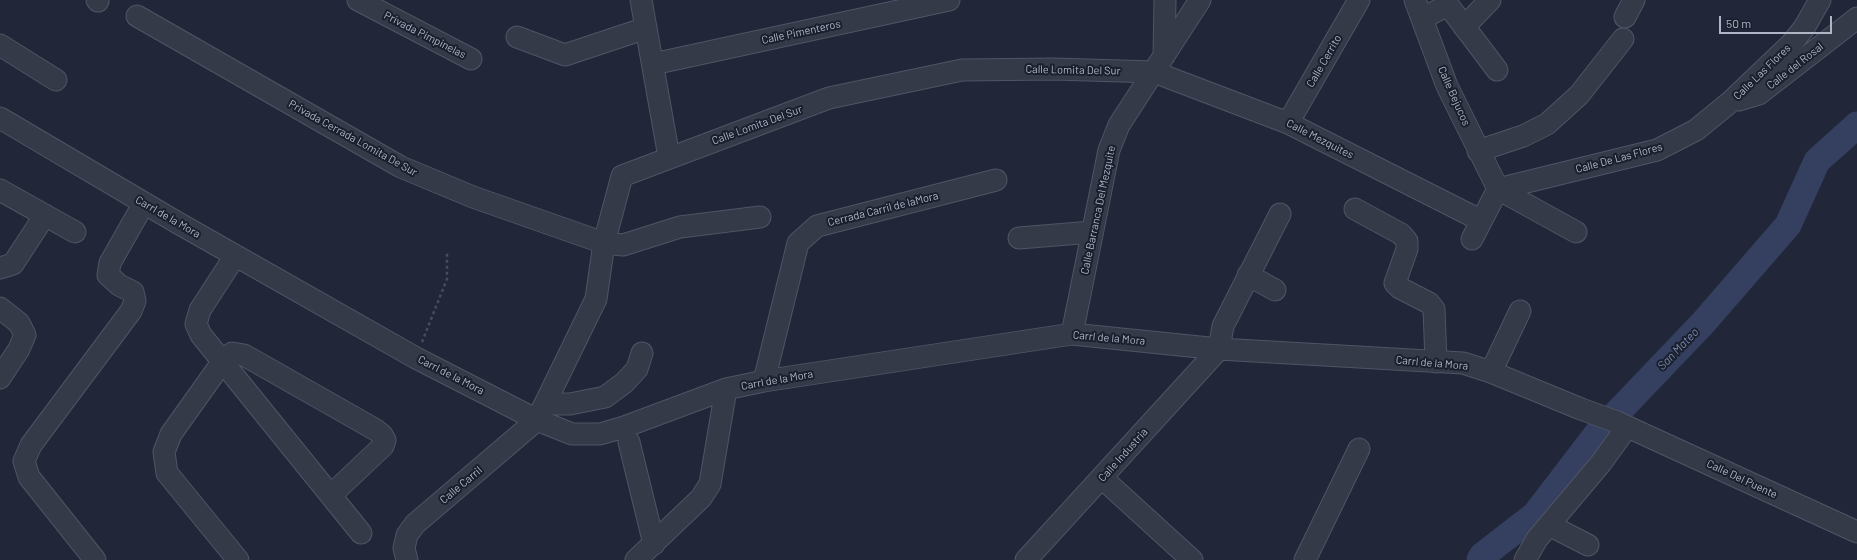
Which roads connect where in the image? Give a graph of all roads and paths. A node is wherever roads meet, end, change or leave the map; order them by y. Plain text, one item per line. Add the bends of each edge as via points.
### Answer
1 (358, 0) edge
2 (641, 0) edge
3 (949, 0) edge
4 (1165, 0) edge
5 (1200, 0) edge
6 (1359, 0) edge
7 (1490, 0) edge
8 (1820, 0) edge
9 (1419, 9) edge
10 (137, 16) dead end
11 (1857, 18) edge
12 (1464, 27) junction
13 (646, 28) junction
14 (517, 37) dead end
15 (1623, 39) dead end
16 (0, 46) edge
17 (471, 59) dead end
18 (653, 64) junction
19 (1159, 64) junction
20 (1497, 70) dead end
21 (56, 80) dead end
22 (1729, 103) junction
23 (0, 118) edge
24 (1288, 123) junction
25 (1478, 151) junction
26 (669, 158) junction
27 (996, 180) dead end
28 (1498, 189) junction
29 (0, 190) edge
30 (144, 203) junction
31 (1354, 209) dead end
32 (1280, 214) dead end
33 (45, 215) junction
34 (760, 217) dead end
35 (1480, 220) junction
36 (75, 232) dead end
37 (1092, 232) junction
38 (1576, 232) dead end
39 (1019, 238) dead end
40 (1472, 239) dead end
41 (604, 243) junction
42 (447, 250) dead end
43 (236, 256) junction
44 (0, 268) edge
45 (1248, 275) junction
46 (1275, 290) dead end
47 (0, 308) edge
48 (1520, 311) dead end
49 (1072, 334) junction
50 (1219, 349) junction
51 (642, 353) dead end
52 (416, 358) junction
53 (223, 361) junction
54 (1436, 362) junction
55 (1491, 372) junction
56 (0, 378) edge
57 (764, 380) junction
58 (726, 389) junction
59 (541, 412) junction
60 (1622, 424) junction
61 (629, 442) dead end
62 (1360, 449) dead end
63 (1102, 478) junction
64 (331, 495) junction
65 (1549, 524) junction
66 (1857, 532) edge
67 (361, 533) dead end
68 (654, 544) junction
69 (1588, 545) dead end
70 (95, 560) edge
71 (238, 560) edge
72 (407, 560) edge
73 (636, 560) edge
74 (1026, 560) edge
75 (1192, 560) edge
76 (1305, 560) edge
77 (1525, 560) edge

1 - 17 street, Privada Pimpinelas
2 - 13 street
3 - 18 street, Calle Pimenteros
4 - 19 street
5 - 19 street, Calle Barranca Del Mezquite
6 - 24 street, Calle Cerrito
7 - 12 street
8 - 22 street, Calle Las Flores via 1792,43
9 - 12 street via 1448,5
9 - 25 street, Calle Bejucos via 1447,86
10 - 41 street, Privada Cerrada Lomita De Sur via 401,167 473,198
11 - 22 street, Calle del Rosal via 1759,94
12 - 20 street
13 - 14 street via 565,55
13 - 18 street
15 - 25 street via 1579,95 1547,124 1523,136
16 - 21 street
18 - 26 street
19 - 24 street, Calle Mezquites
19 - 26 street, Calle Lomita Del Sur via 962,70 829,98
19 - 37 street, Calle Barranca Del Mezquite via 1119,126 1108,150
22 - 28 street, Calle De Las Flores via 1696,130 1657,150
23 - 30 street, Carrl de la Mora
24 - 35 street, Calle Mezquites
25 - 28 street, Calle Bejucos
26 - 41 street, Calle Lomita Del Sur via 622,176
27 - 57 street, Cerrada Carril de laMora via 817,226 798,243
28 - 35 street
28 - 38 street
29 - 33 street
30 - 43 street, Carrl de la Mora
30 - 70 street via 110,263 108,275 118,285 133,292 135,301 131,311 31,445 24,461 29,477
31 - 54 street via 1401,234 1407,241 1407,249 1396,283 1400,288 1429,303 1434,309
32 - 45 street
33 - 36 street
33 - 44 street via 13,264
34 - 41 street, Privada Cerrada Lomita De Sur via 680,227 624,245
35 - 40 street
37 - 39 street
37 - 49 street, Calle Barranca Del Mezquite
41 - 59 street, Calle Lomita Del Sur via 596,299
42 - 52 path via 447,279
43 - 52 street, Carrl de la Mora
43 - 53 street via 200,310 196,324 201,335
45 - 46 street
45 - 50 street via 1223,326
47 - 56 street via 19,323 25,335
48 - 55 street
49 - 50 street, Carrl de la Mora
49 - 57 street, Carrl de la Mora
50 - 54 street, Carrl de la Mora
50 - 63 street, Calle Industria
51 - 59 street via 637,369 605,397
52 - 59 street, Carrl de la Mora
53 - 64 street
53 - 64 street via 232,353 244,355 382,435 385,440 383,446
53 - 71 street via 171,434 164,452 167,473
54 - 55 street, Carrl de la Mora via 1463,363
55 - 60 street, Carrl de la Mora
57 - 58 street, Carrl de la Mora
58 - 59 street, Carrl de la Mora via 600,434 572,434
58 - 68 street via 710,484 701,498
59 - 72 street, Calle Carril via 415,524 407,534 404,548
60 - 65 street via 1601,463
60 - 66 street, Calle Del Puente
61 - 68 street
62 - 76 street
63 - 74 street, Calle Industria
63 - 75 street
64 - 67 street
65 - 69 street
65 - 77 street
68 - 73 street

